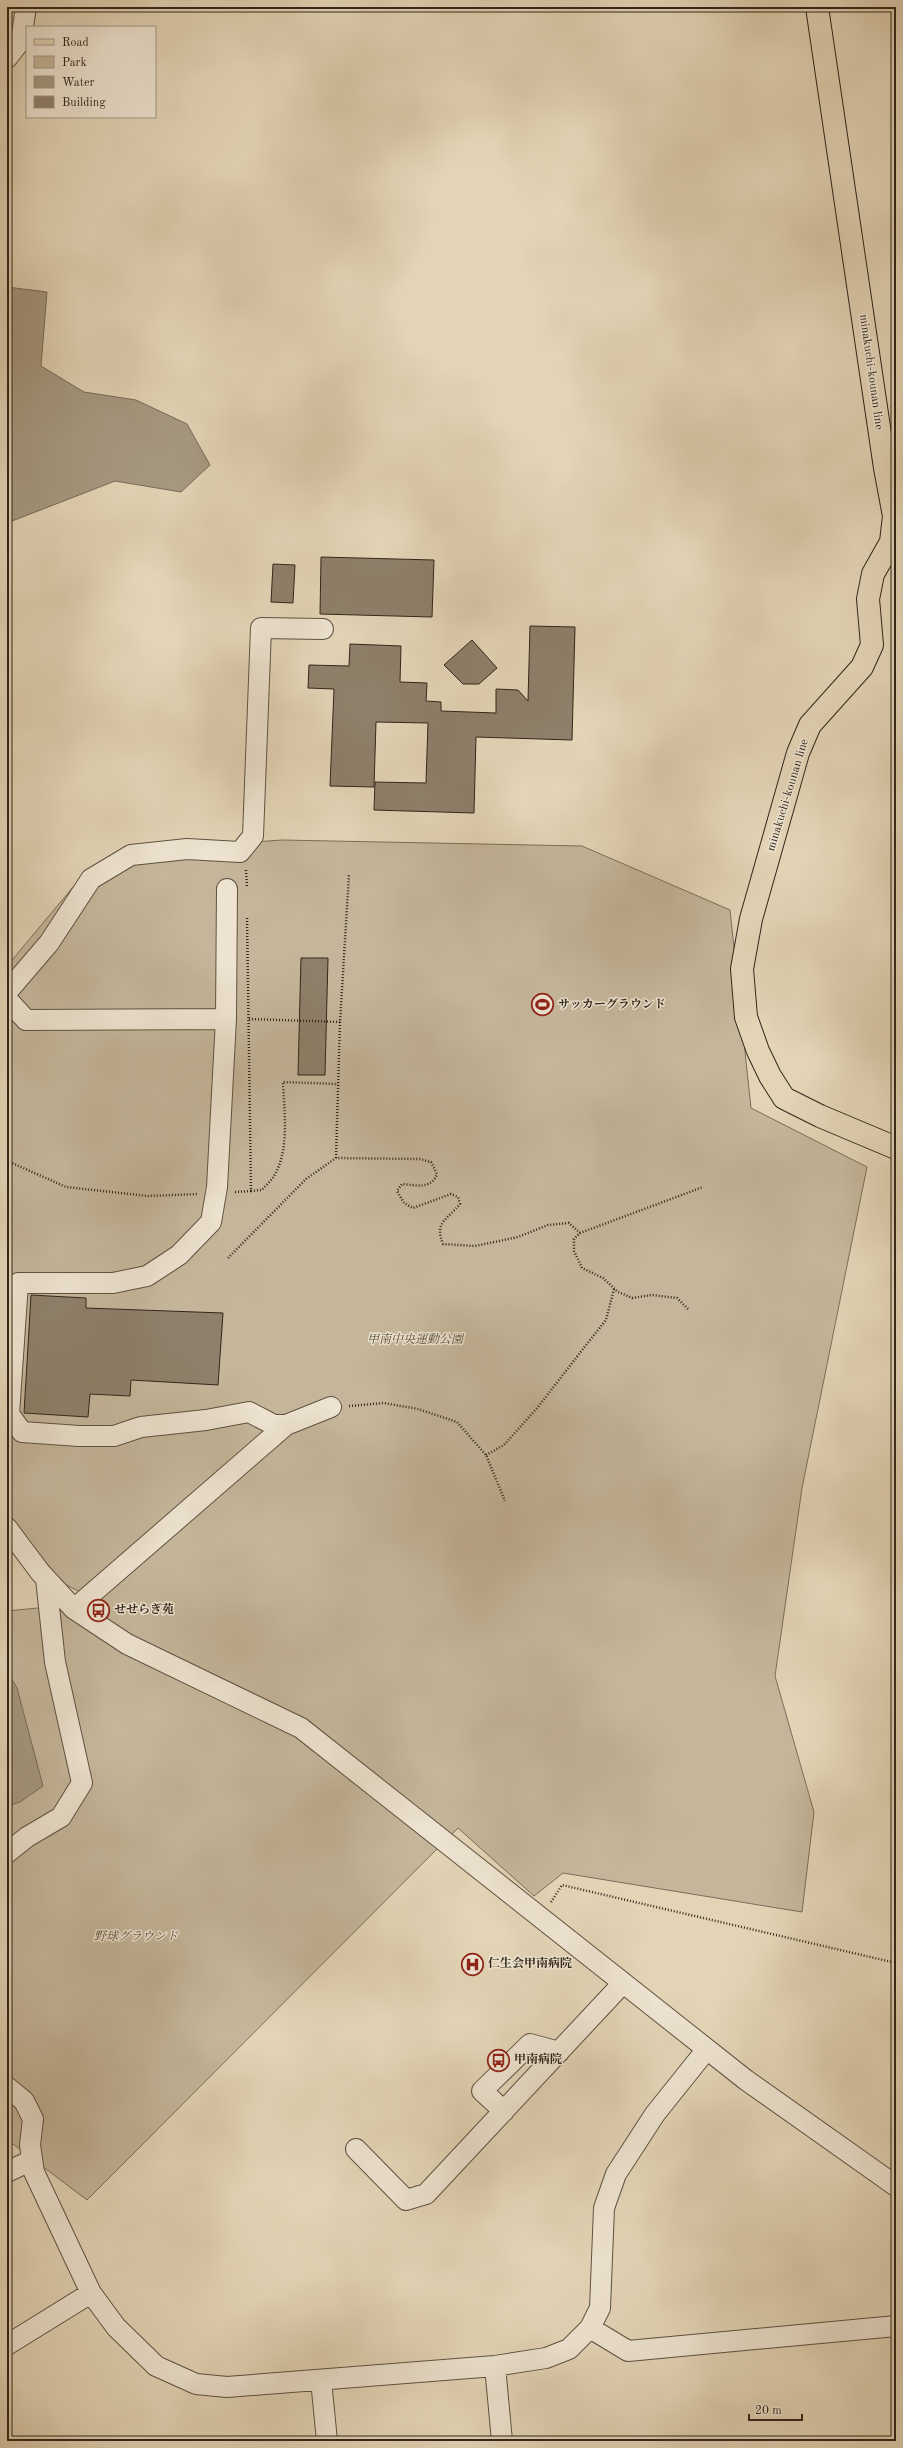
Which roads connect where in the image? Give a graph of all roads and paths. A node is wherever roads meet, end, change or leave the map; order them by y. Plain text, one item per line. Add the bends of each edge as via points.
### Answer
1 (26, 7) edge
2 (817, 7) edge
3 (7, 58) edge
4 (323, 629) dead end
5 (349, 874) dead end
6 (227, 889) dead end
7 (7, 992) edge
8 (7, 999) edge
9 (226, 1019) junction
10 (340, 1022) junction
11 (338, 1084) junction
12 (896, 1148) edge
13 (336, 1158) junction
14 (703, 1187) dead end
15 (251, 1191) dead end
16 (580, 1233) junction
17 (228, 1258) dead end
18 (614, 1289) junction
19 (688, 1309) dead end
20 (331, 1407) joint
21 (286, 1425) junction
22 (486, 1455) junction
23 (505, 1502) dead end
24 (7, 1528) edge
25 (46, 1579) junction
26 (74, 1609) junction
27 (7, 1853) edge
28 (540, 1917) junction
29 (896, 1963) edge
30 (624, 1983) junction
31 (707, 2049) junction
32 (559, 2052) junction
33 (7, 2087) edge
34 (504, 2111) junction
35 (356, 2149) dead end
36 (32, 2160) junction
37 (7, 2172) edge
38 (896, 2186) edge
39 (91, 2293) junction
40 (896, 2326) edge
41 (590, 2328) junction
42 (7, 2345) edge
43 (495, 2366) junction
44 (321, 2380) junction
45 (328, 2441) edge
46 (502, 2441) edge

1 - 3 street via 21,40
2 - 12 main road, minakuchi-kounan line via 894,516 891,542 873,574 868,599 872,646 862,667 810,725 798,753 751,919 742,969 746,1017 770,1076 784,1098
4 - 7 street via 261,628 253,836 240,852 187,849 131,856 91,879 49,943
5 - 10 path
6 - 9 street
8 - 9 street via 26,1020
9 - 10 path
9 - 21 street via 217,1187 210,1222 180,1255 147,1276 113,1283 18,1283 9,1414 22,1432 79,1436 114,1436 141,1427 250,1412 274,1426
10 - 11 path
11 - 13 path
11 - 15 path via 283,1082 284,1135 280,1156 274,1176 262,1190
13 - 16 path via 420,1159 431,1162 437,1174 434,1182 428,1186 402,1184 397,1191 404,1203 413,1208 451,1194 458,1197 460,1204 442,1222 439,1233 443,1244 475,1246 518,1237 548,1225 569,1223
13 - 17 path via 306,1179
14 - 16 path
16 - 18 path via 574,1239 574,1251 582,1268 603,1278
18 - 19 path via 632,1298 652,1295 677,1298
18 - 22 path via 606,1320 509,1440
20 - 21 street
20 - 22 path via 384,1403 418,1409 457,1422
21 - 26 street
22 - 23 path
24 - 25 street
25 - 26 street
25 - 27 street via 55,1662 82,1783 61,1818 27,1837
26 - 28 street via 128,1644 301,1728
28 - 29 path via 562,1886
28 - 30 street
30 - 31 street
30 - 32 street
31 - 38 street via 746,2080
31 - 41 street via 655,2114 616,2174 604,2208 600,2308
32 - 34 street
32 - 34 street via 530,2044 482,2091
33 - 36 street via 24,2101 33,2119 30,2146
34 - 35 street via 426,2194 406,2200
36 - 37 street
36 - 39 street via 34,2172
39 - 42 street
39 - 44 street via 116,2327 156,2366 196,2384 227,2387
40 - 41 street via 628,2351
41 - 43 street via 569,2349 546,2358
43 - 44 street
43 - 46 street
44 - 45 street

